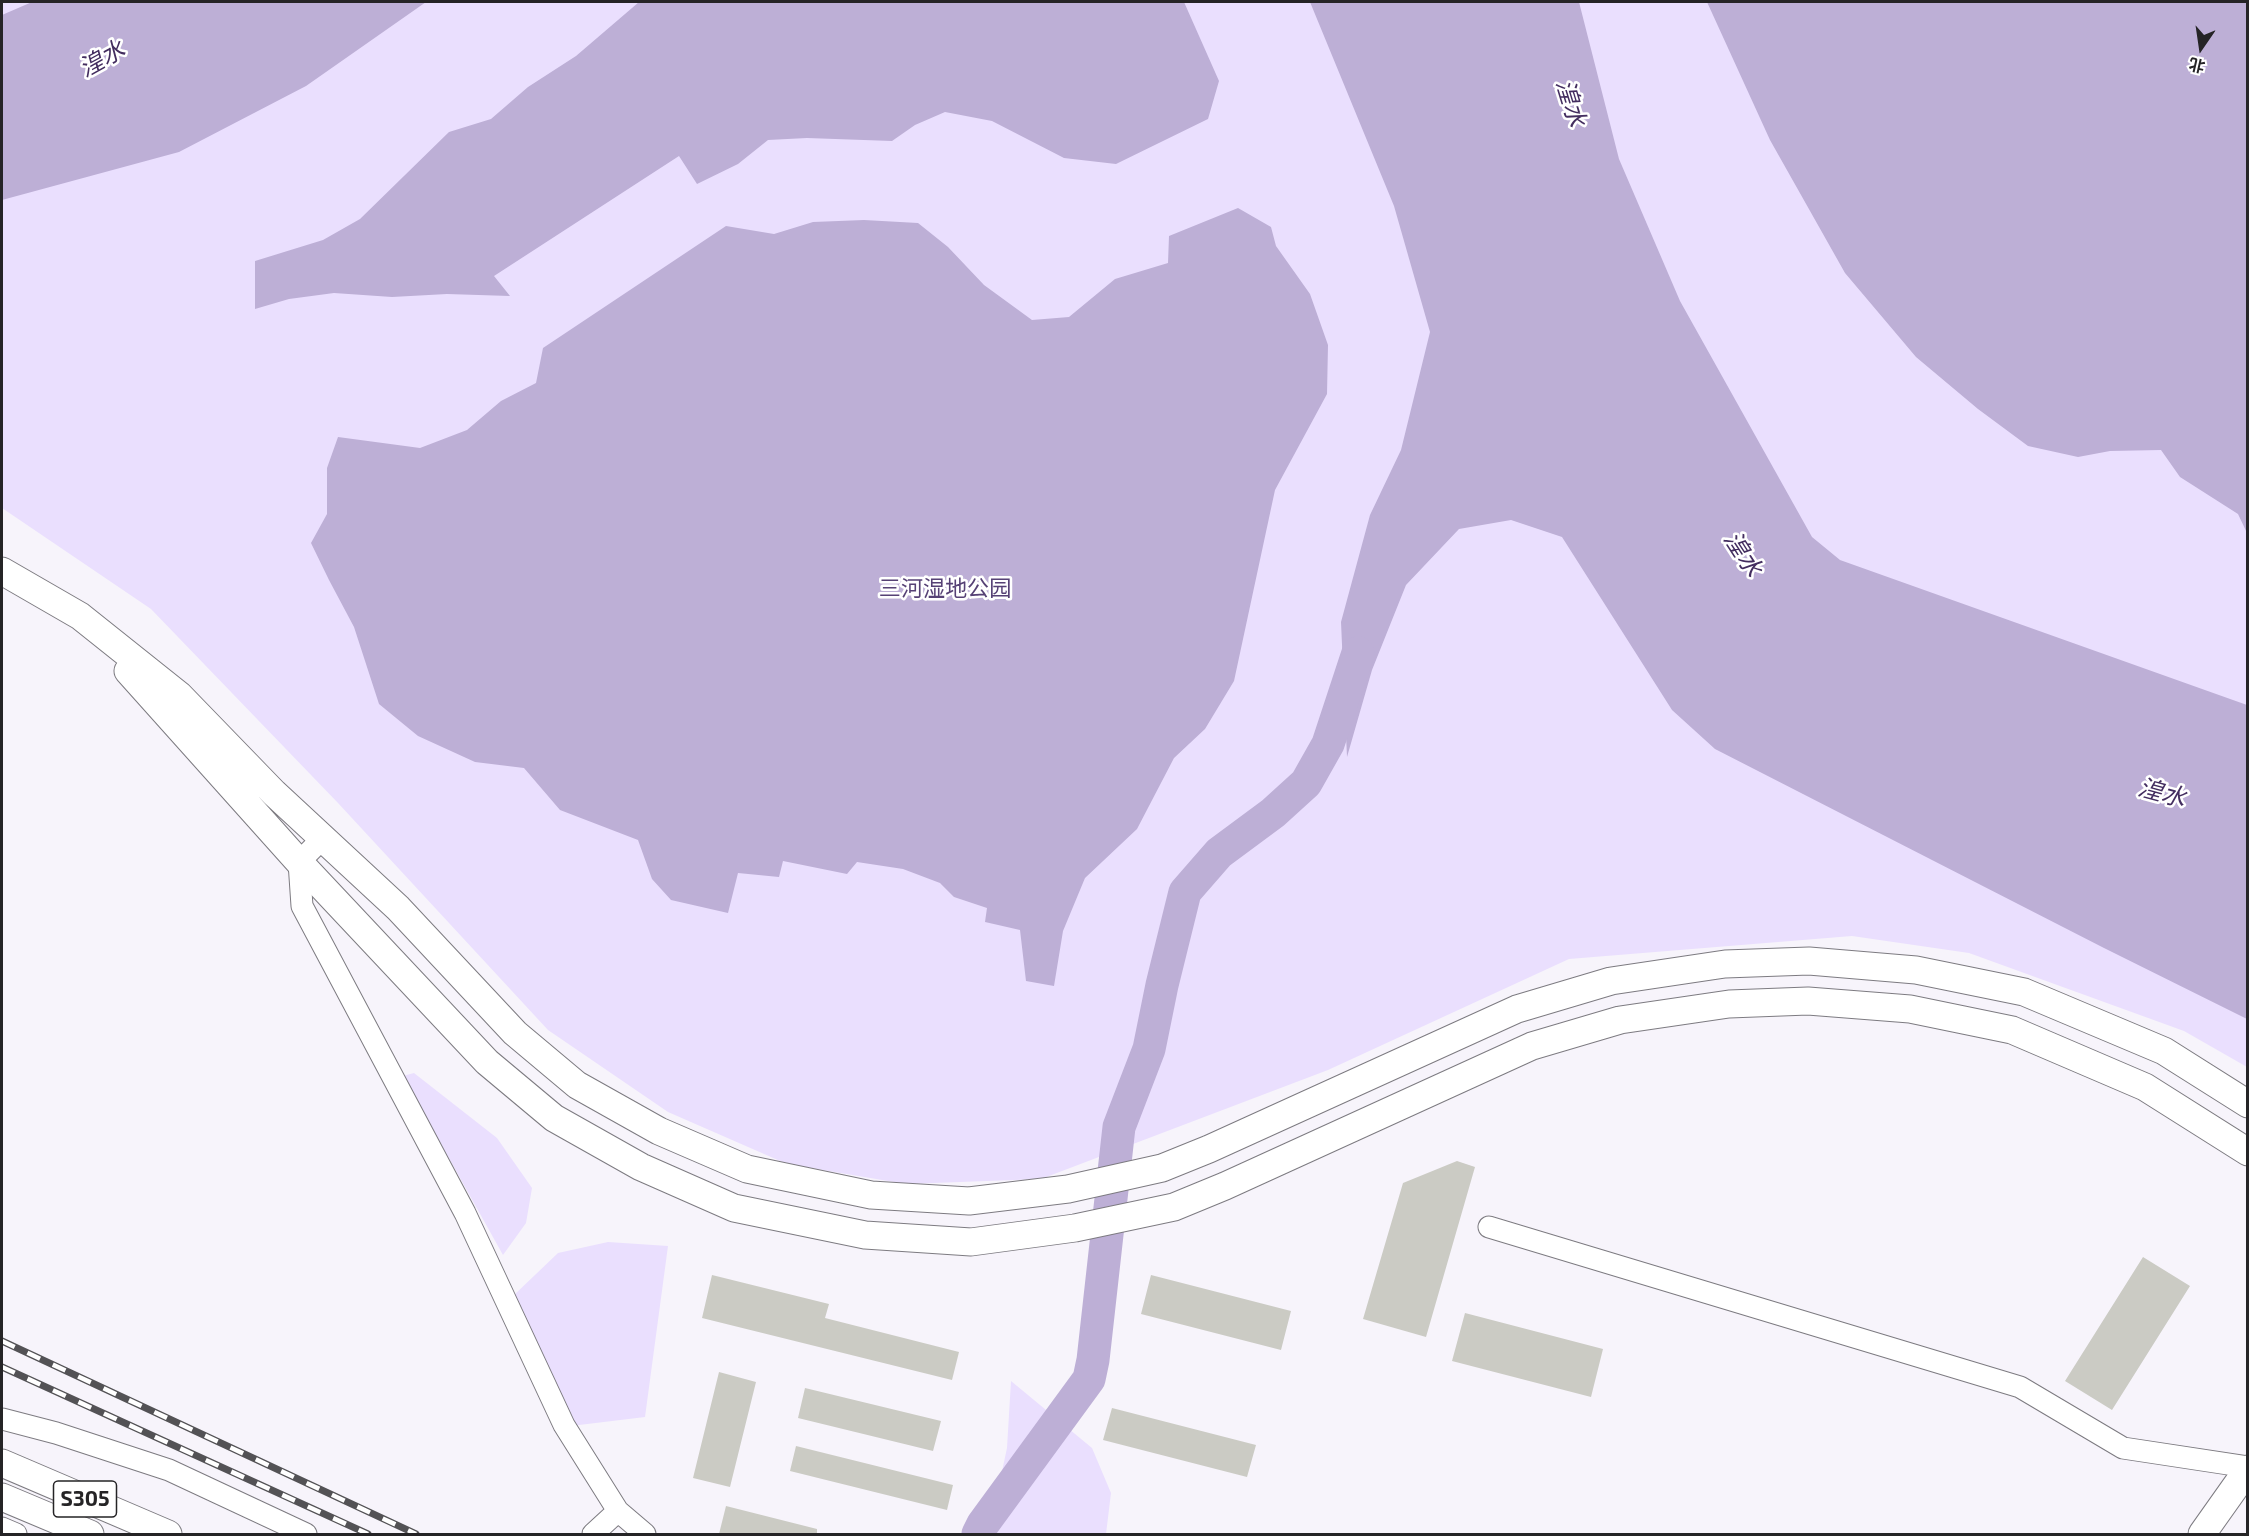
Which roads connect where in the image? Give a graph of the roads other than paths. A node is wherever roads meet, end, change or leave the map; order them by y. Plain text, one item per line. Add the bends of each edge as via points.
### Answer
1 (2, 571) edge
2 (80, 616) junction
3 (323, 838) junction
4 (298, 862) junction
5 (2247, 1104) edge
6 (2247, 1152) edge
7 (1489, 1227) dead end
8 (2, 1419) edge
9 (2, 1463) edge
10 (2247, 1468) edge
11 (2, 1497) edge
12 (618, 1510) junction
13 (2, 1528) edge
14 (16, 1534) edge
15 (90, 1534) edge
16 (168, 1534) edge
17 (306, 1534) edge
18 (593, 1534) edge
19 (645, 1534) edge
20 (2202, 1534) edge

1 - 2 main road
2 - 3 main road via 179,695
2 - 4 main road
3 - 4 street
3 - 5 main road via 398,909 515,1033 577,1085 659,1131 747,1169 871,1195 969,1202 1068,1189 1162,1168 1517,1009 1611,981 1725,964 1809,961 1916,970 2024,992 2164,1051
4 - 6 main road via 487,1062 554,1118 642,1167 734,1208 865,1235 971,1242 1075,1228 1174,1207 1532,1046 1620,1020 1729,1004 1808,1001 1910,1010 2012,1030 2145,1087
4 - 12 street via 302,906 465,1213 564,1425
7 - 10 street via 2020,1387 2123,1448
8 - 17 street via 169,1470
9 - 16 main road, S305
10 - 20 main road
11 - 15 main road, S305
12 - 18 street
12 - 19 street
13 - 14 street

